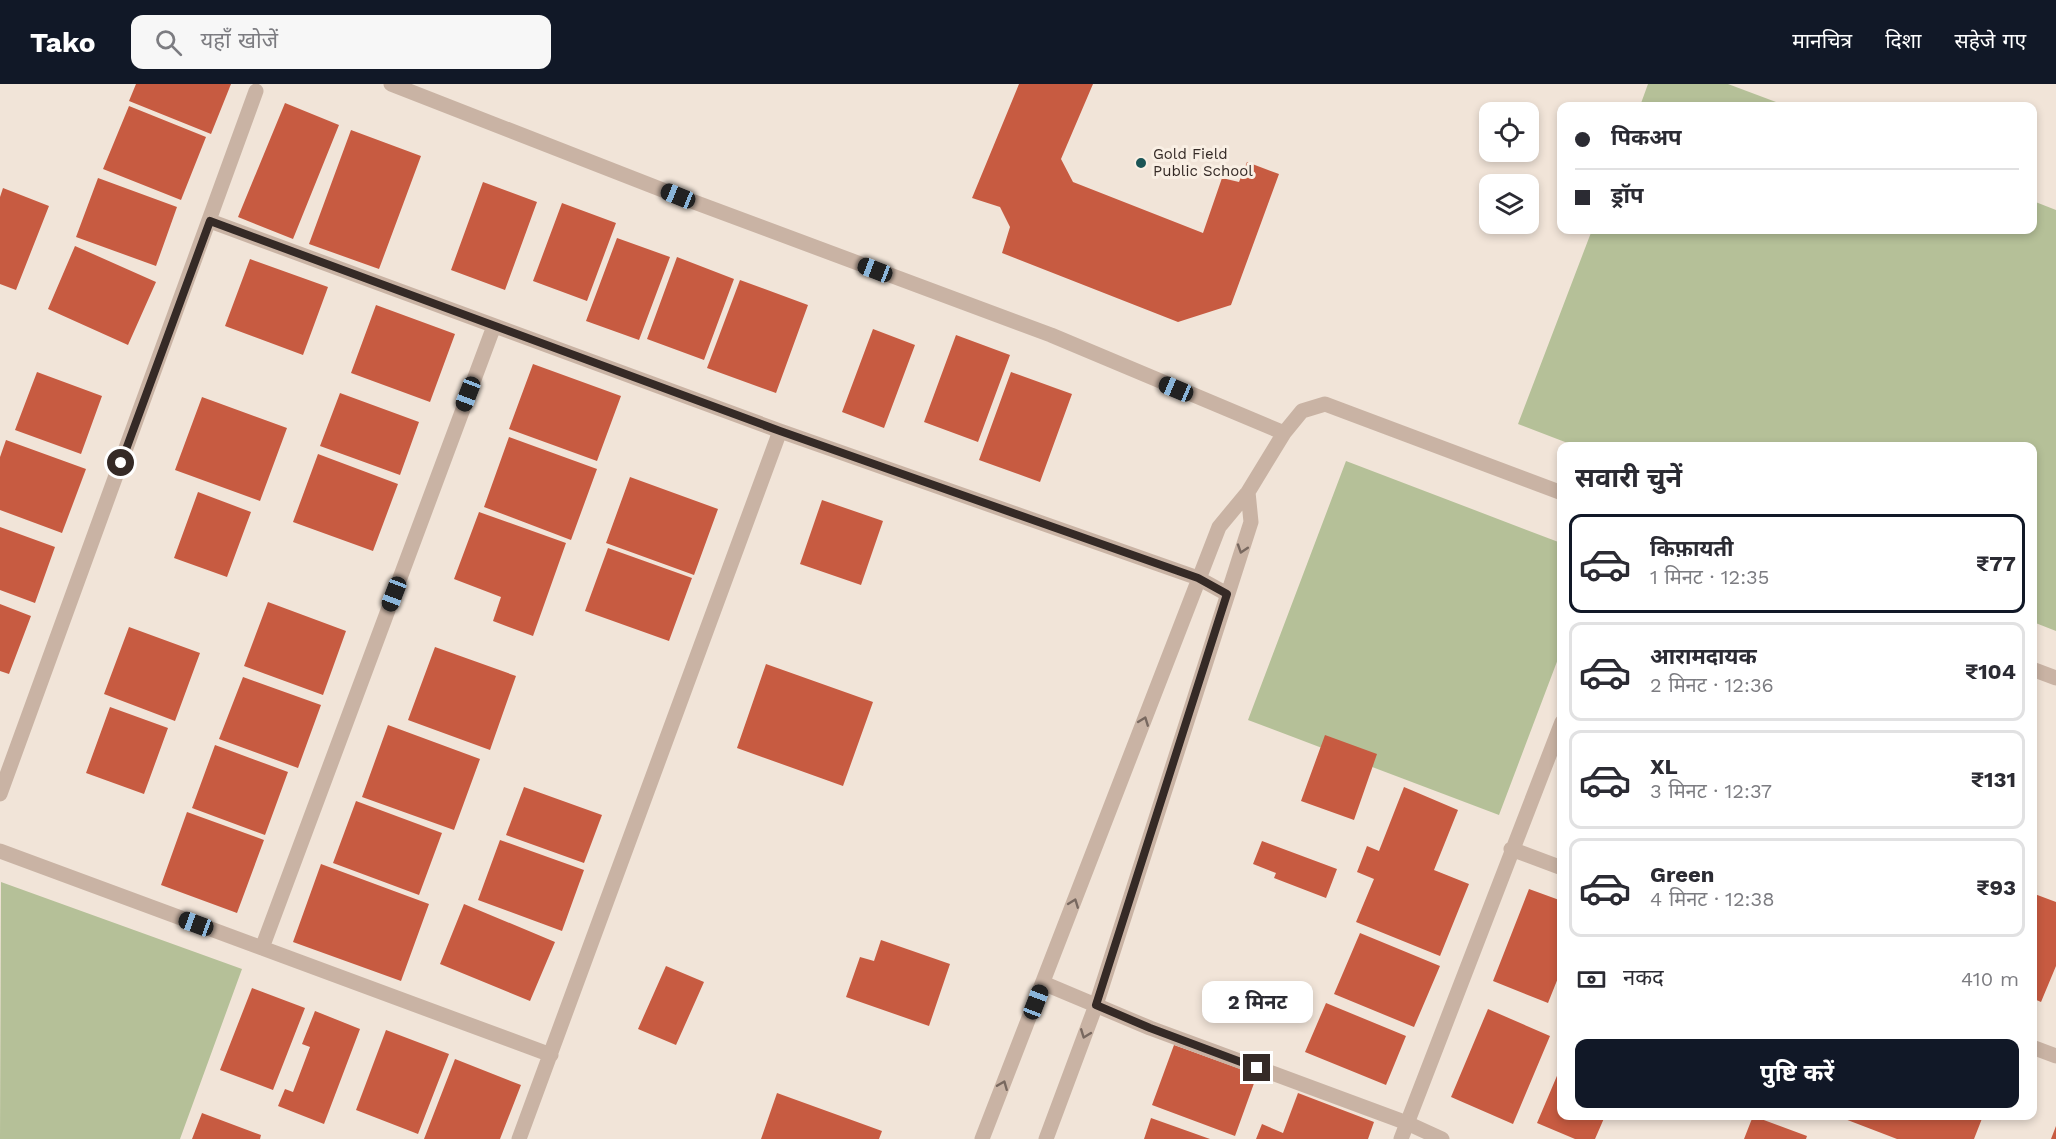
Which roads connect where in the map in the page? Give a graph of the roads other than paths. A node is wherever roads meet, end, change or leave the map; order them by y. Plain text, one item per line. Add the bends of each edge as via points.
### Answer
1 (391, 84) edge
2 (256, 91) dead end
3 (210, 221) junction
4 (494, 326) junction
5 (780, 431) junction
6 (1284, 433) junction
7 (1557, 491) edge
8 (1248, 492) junction
9 (1198, 578) junction
10 (1227, 594) junction
11 (2037, 671) edge
12 (2056, 678) edge
13 (1557, 734) edge
14 (0, 794) edge
15 (1511, 849) junction
16 (0, 851) edge
17 (1557, 866) edge
18 (262, 948) junction
19 (1043, 983) junction
20 (1096, 1005) junction
21 (2037, 1049) edge
22 (551, 1055) junction
23 (2056, 1056) edge
24 (1407, 1123) junction
25 (519, 1139) edge
26 (982, 1139) edge
27 (1046, 1139) edge
28 (1401, 1139) edge
29 (1442, 1139) edge

1 - 6 street via 1051,335
2 - 3 street
3 - 4 street
3 - 14 street
4 - 5 street
4 - 18 street
5 - 9 street
5 - 22 street
6 - 7 street via 1302,411 1325,404
6 - 8 street
8 - 9 street via 1220,527
8 -> 10 street via 1251,522
9 - 10 street
19 -> 9 street
10 - 20 street
11 - 12 street
13 - 15 street
15 - 17 street
15 - 24 street
16 - 18 street
18 - 22 street
19 - 20 street
26 -> 19 street
20 - 24 street
20 -> 27 street
21 - 23 street
22 - 25 street
24 - 28 street
24 - 29 street

